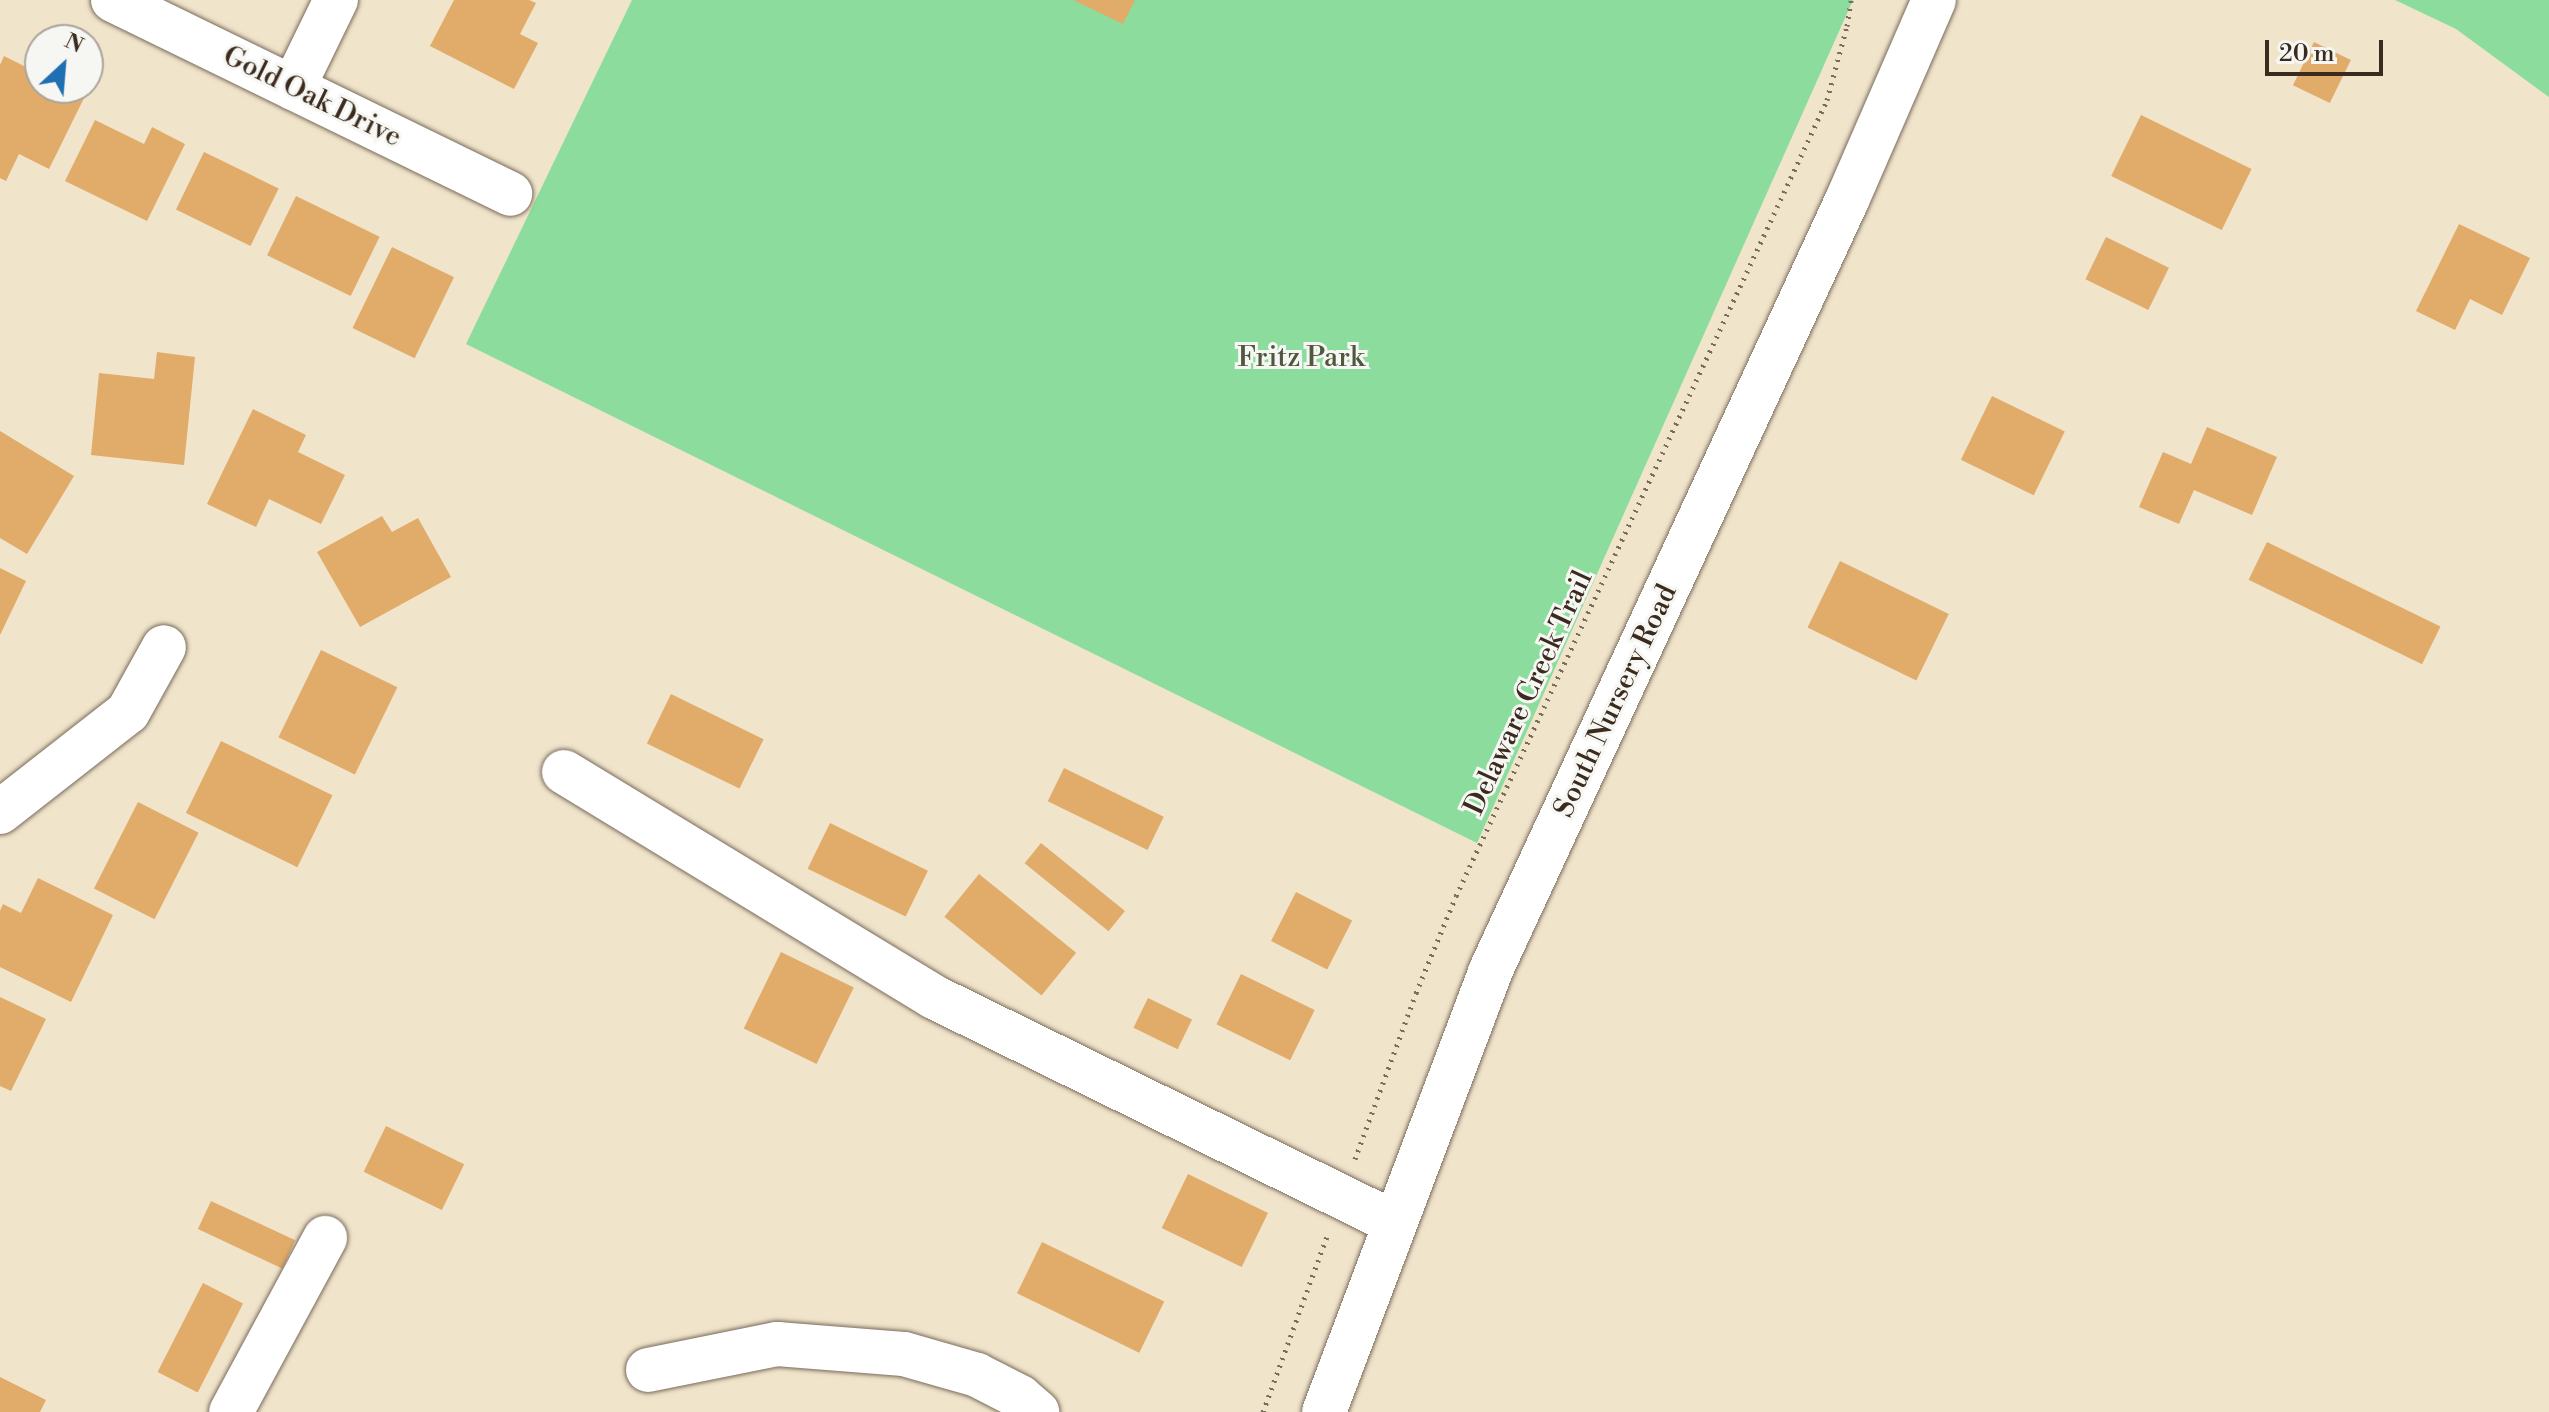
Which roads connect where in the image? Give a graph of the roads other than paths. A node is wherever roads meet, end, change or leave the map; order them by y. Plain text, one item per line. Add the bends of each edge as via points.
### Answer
1 (113, 0) edge
2 (336, 0) edge
3 (1934, 0) edge
4 (293, 88) junction
5 (510, 194) dead end
6 (164, 647) dead end
7 (564, 772) dead end
8 (0, 812) edge
9 (1395, 1223) junction
10 (325, 1238) dead end
11 (648, 1370) dead end
12 (1326, 1411) edge
13 (231, 1412) edge
14 (1037, 1412) edge

1 - 4 street, Gold Oak Drive
2 - 4 street
3 - 9 street, South Nursery Road via 1490,972
4 - 5 street, Gold Oak Drive
6 - 8 street via 128,712
7 - 9 street via 934,997
9 - 12 street, South Nursery Road
10 - 13 street
11 - 14 street via 777,1344 904,1354 977,1375

